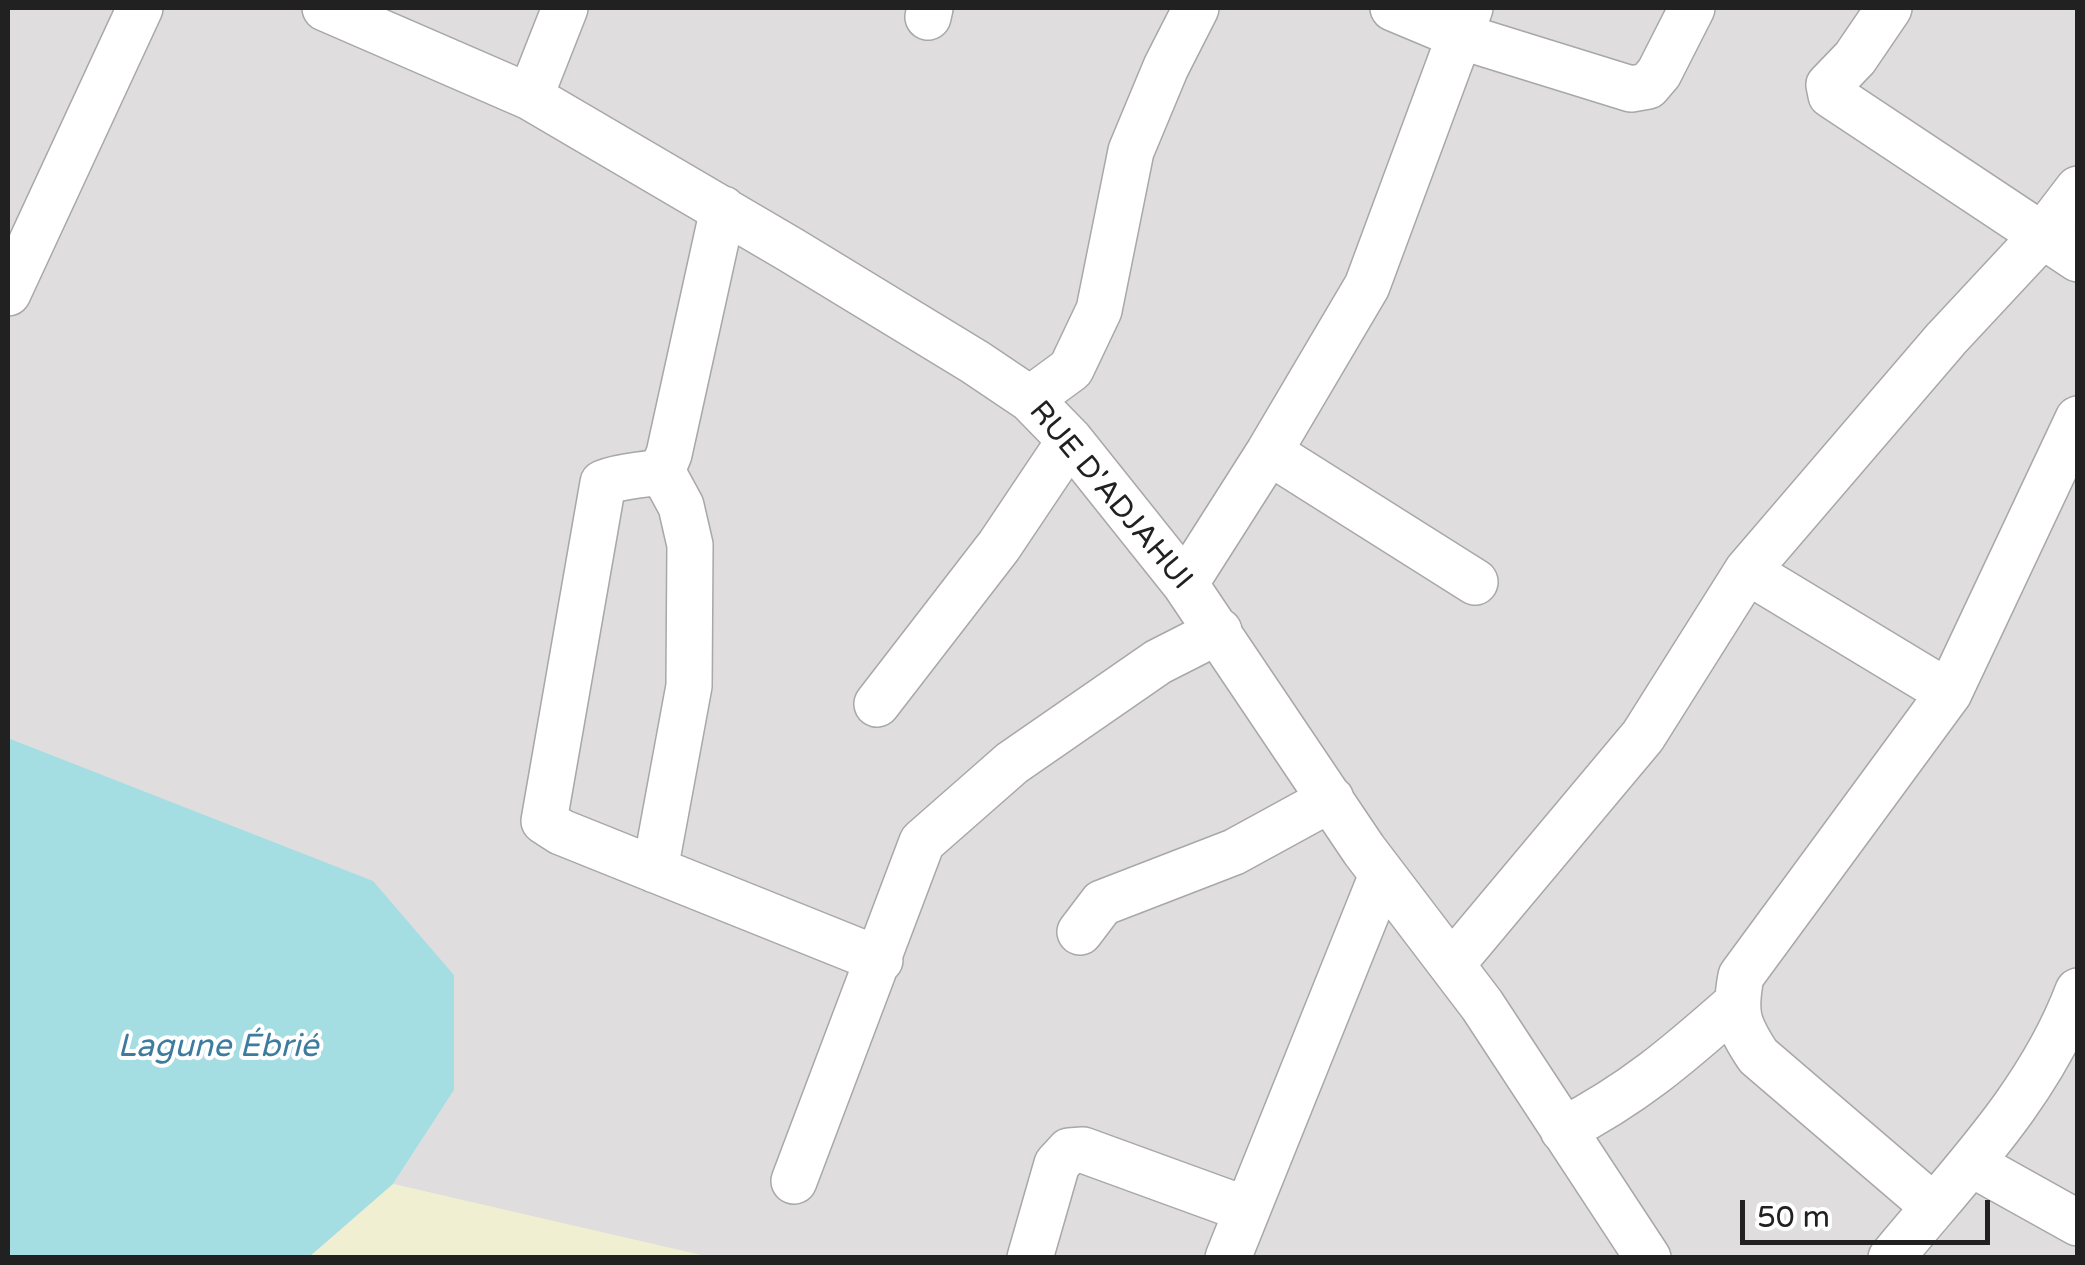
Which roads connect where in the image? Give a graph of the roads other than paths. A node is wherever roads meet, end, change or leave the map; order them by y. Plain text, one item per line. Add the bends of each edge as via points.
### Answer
1 (140, 8) edge
2 (325, 8) edge
3 (565, 8) edge
4 (1196, 8) edge
5 (1393, 8) edge
6 (1692, 8) edge
7 (1889, 8) edge
8 (1465, 22) edge
9 (530, 97) junction
10 (2078, 189) edge
11 (723, 209) junction
12 (2060, 247) edge
13 (8, 294) edge
14 (1030, 399) junction
15 (2078, 419) edge
16 (1070, 440) junction
17 (1268, 452) junction
18 (662, 470) junction
19 (1747, 571) junction
20 (1475, 582) dead end
21 (1185, 584) junction
22 (1219, 631) junction
23 (1949, 694) junction
24 (878, 704) dead end
25 (1331, 799) junction
26 (654, 870) junction
27 (1382, 874) junction
28 (1080, 932) dead end
29 (880, 960) junction
30 (1452, 964) junction
31 (1736, 1004) junction
32 (2075, 1005) edge
33 (1563, 1130) junction
34 (1972, 1164) junction
35 (794, 1180) dead end
36 (1934, 1206) junction
37 (1245, 1209) junction
38 (2078, 1224) edge
39 (1030, 1258) edge
40 (1228, 1258) edge
41 (1648, 1258) edge
42 (1891, 1258) edge

1 - 13 street
2 - 9 street, RUE D'ADJAHUI
3 - 9 street
4 - 14 street via 1131,151 1099,310 1071,369
5 - 8 street
6 - 8 street via 1659,73 1648,86 1631,89
7 - 12 street via 1829,85 1831,95
8 - 17 street via 1367,286
9 - 11 street, RUE D'ADJAHUI
10 - 12 street
11 - 14 street, RUE D'ADJAHUI
11 - 18 street
12 - 19 street via 1946,339
14 - 16 street, RUE D'ADJAHUI
15 - 23 street
16 - 21 street, RUE D'ADJAHUI
16 - 24 street
17 - 20 street
17 - 21 street
18 - 26 street via 681,506 690,545 689,686
18 - 26 street via 603,483 544,821
19 - 23 street
19 - 30 street via 1643,736
21 - 22 street, RUE D'ADJAHUI
22 - 25 street, RUE D'ADJAHUI
22 - 29 street via 1158,662 1012,764 922,842
23 - 31 street via 1741,976
25 - 27 street, RUE D'ADJAHUI
25 - 28 street via 1234,852 1102,903
26 - 29 street
27 - 30 street, RUE D'ADJAHUI
27 - 37 street
29 - 35 street
30 - 33 street, RUE D'ADJAHUI
31 - 33 street via 1653,1076
31 - 36 street via 1740,1028 1758,1056
32 - 34 street via 2048,1060
33 - 41 street, RUE D'ADJAHUI
34 - 36 street
34 - 38 street
36 - 42 street
37 - 39 street via 1083,1150 1070,1151 1057,1164
37 - 40 street

